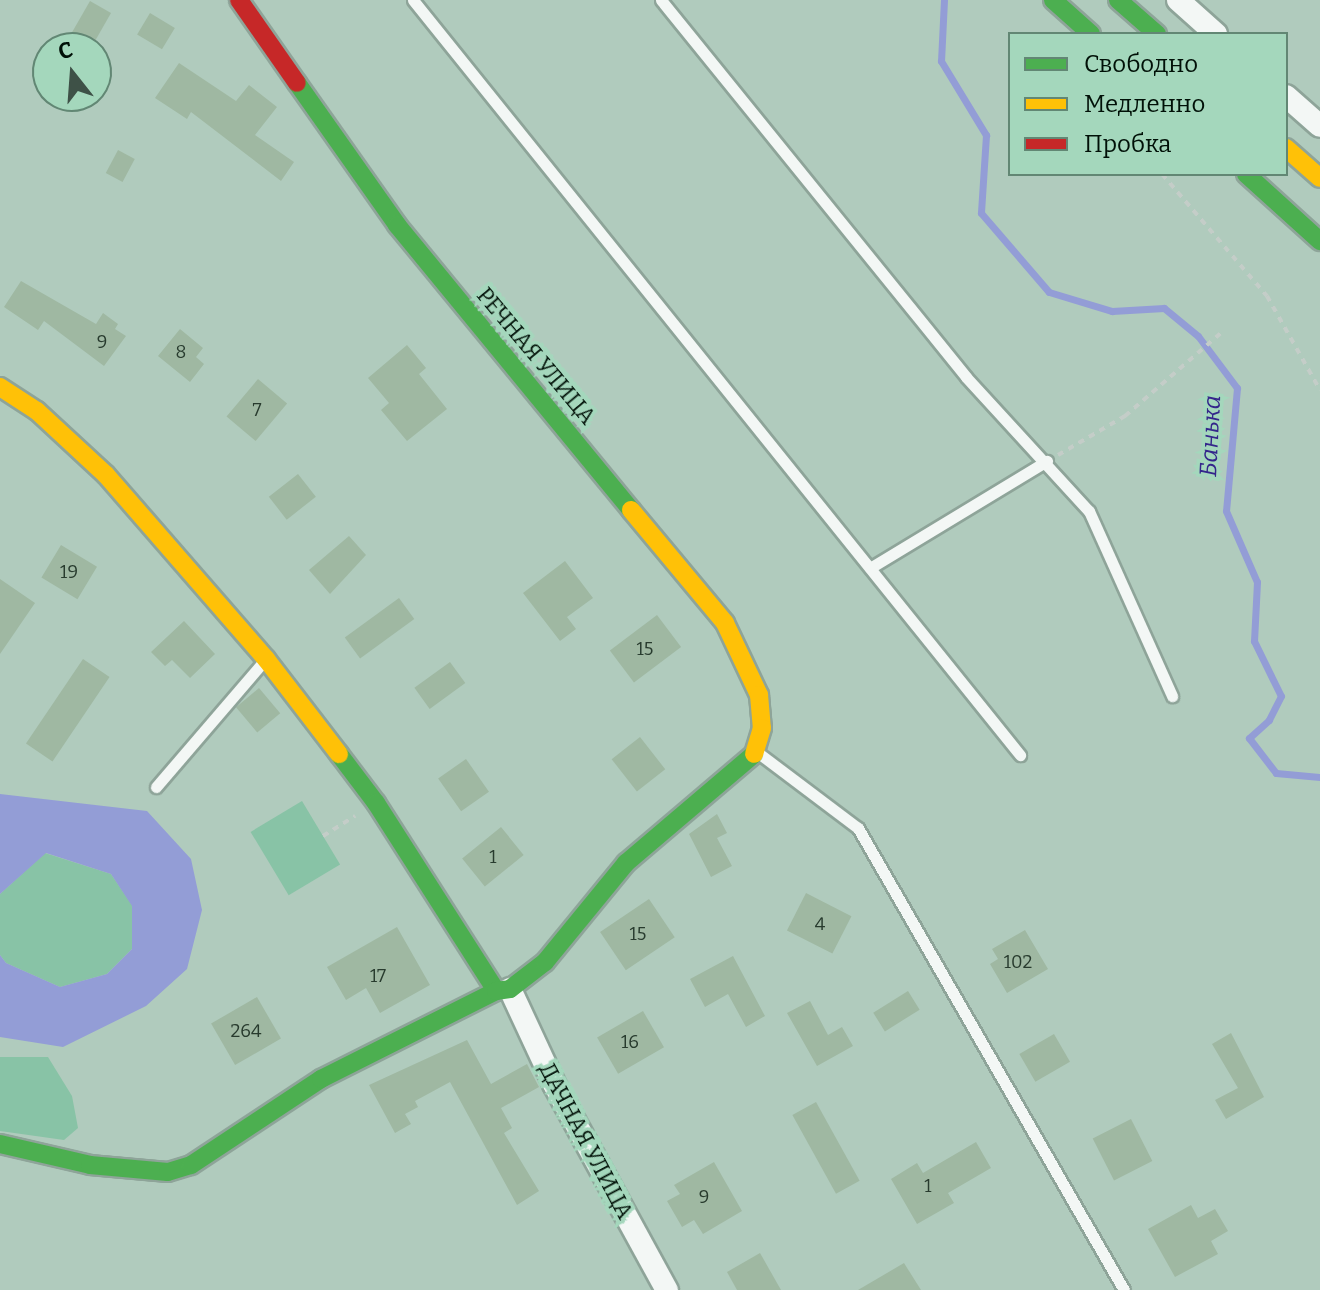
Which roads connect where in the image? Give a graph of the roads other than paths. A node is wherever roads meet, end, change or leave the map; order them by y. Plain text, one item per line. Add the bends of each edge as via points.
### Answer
1 (239, 0) edge
2 (413, 0) edge
3 (661, 0) edge
4 (1053, 0) edge
5 (1118, 0) edge
6 (1178, 0) edge
7 (1089, 32) edge
8 (1155, 32) edge
9 (1214, 32) edge
10 (1288, 98) edge
11 (1320, 126) edge
12 (1288, 150) edge
13 (1248, 176) edge
14 (1320, 178) edge
15 (1320, 241) edge
16 (0, 387) edge
17 (1047, 461) junction
18 (870, 568) junction
19 (266, 659) junction
20 (1172, 696) dead end
21 (756, 752) junction
22 (1020, 755) dead end
23 (156, 787) dead end
24 (503, 990) junction
25 (0, 1144) edge
26 (667, 1290) edge
27 (1124, 1290) edge

1 - 21 street, РЕЧНАЯ УЛИЦА via 397,225 725,623 759,695 762,728
2 - 18 lane
3 - 17 lane via 966,377
4 - 7 street
5 - 8 street
6 - 9 street
10 - 11 street
12 - 14 street
13 - 15 street
16 - 19 street via 37,411 106,475
17 - 18 lane
17 - 20 lane via 1089,511
18 - 22 lane
19 - 23 lane
19 - 24 street via 376,803
21 - 24 street via 626,863 545,962
21 - 27 lane via 858,828
24 - 25 street via 321,1079 191,1165 168,1172 90,1165
24 - 26 street, ДАЧНАЯ УЛИЦА

